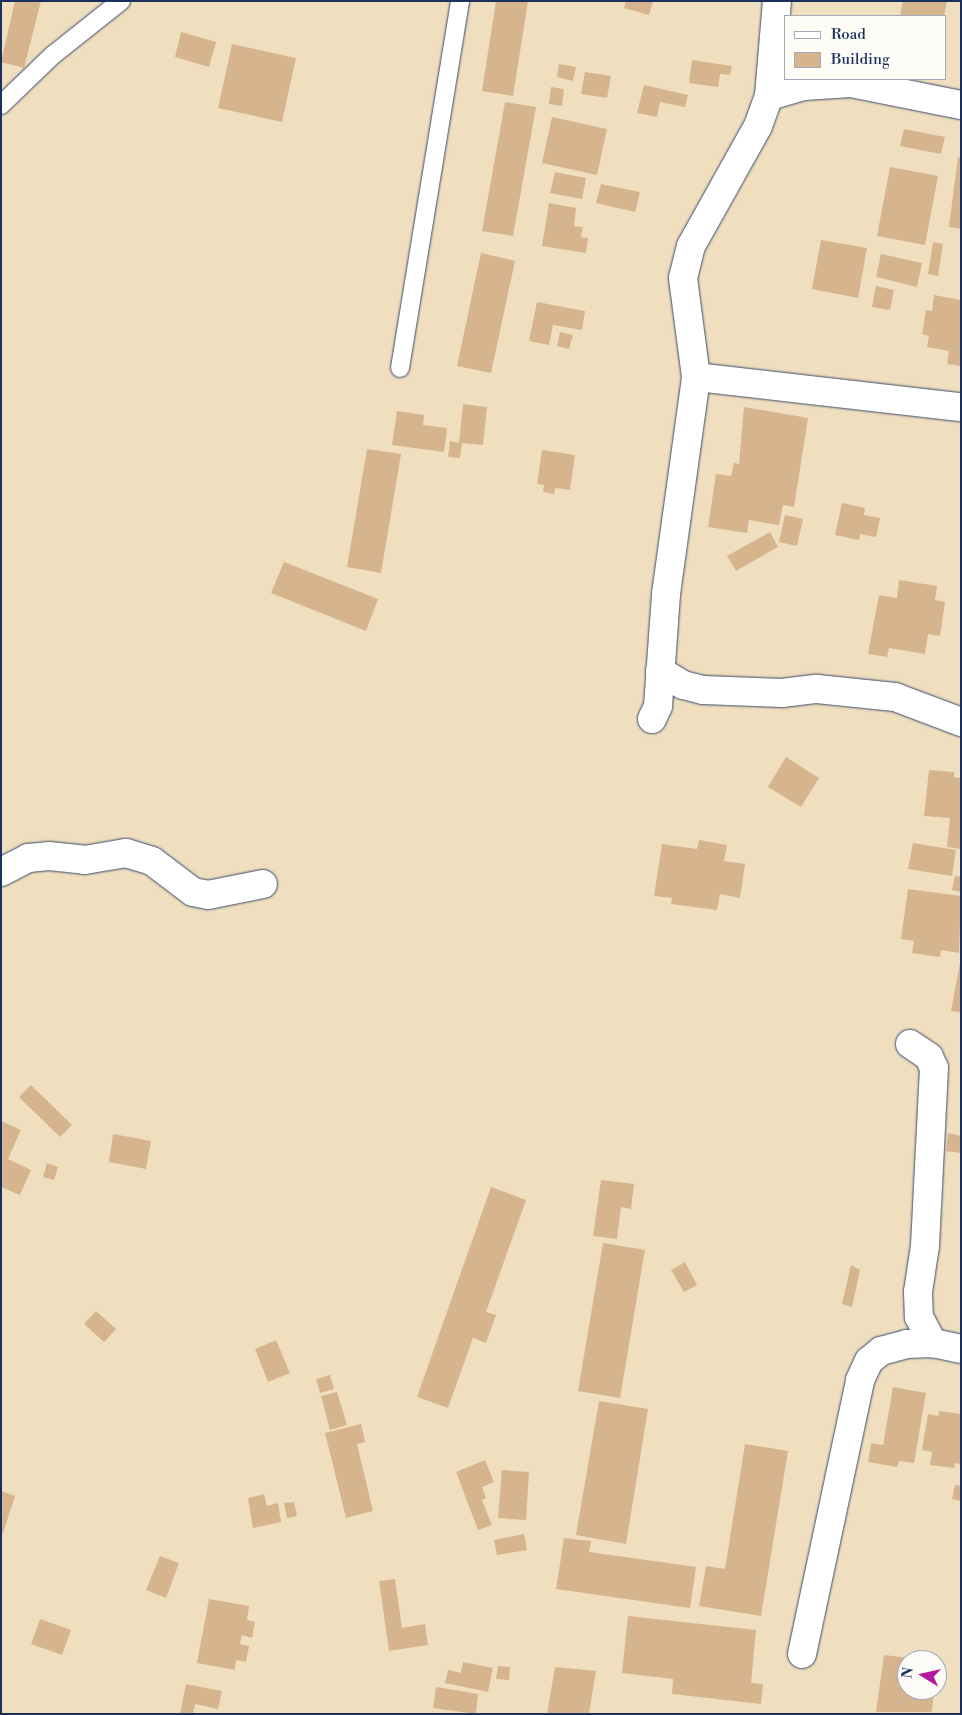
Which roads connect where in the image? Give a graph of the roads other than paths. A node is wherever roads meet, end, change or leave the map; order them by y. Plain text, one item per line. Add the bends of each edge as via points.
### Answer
1 (121, 1) edge
2 (460, 1) edge
3 (777, 1) edge
4 (769, 96) junction
5 (1, 105) edge
6 (961, 105) edge
7 (400, 368) dead end
8 (696, 378) junction
9 (961, 407) edge
10 (660, 671) junction
11 (652, 719) dead end
12 (961, 722) edge
13 (1, 872) edge
14 (263, 884) dead end
15 (910, 1044) dead end
16 (933, 1343) junction
17 (961, 1349) edge
18 (802, 1654) dead end

1 - 5 lane via 53,55
2 - 7 lane
3 - 4 street
4 - 6 street via 804,86 851,83
4 - 8 street via 758,126 691,246 683,278
8 - 9 street
8 - 10 street via 678,489
10 - 11 street via 658,706
10 - 12 street via 683,685 703,690 782,692 817,689 895,697
13 - 14 street via 28,858 49,856 85,860 126,852 152,861 193,892 208,894
15 - 16 street via 929,1058 934,1068 925,1246 918,1292 919,1317
16 - 17 street
16 - 18 street via 907,1344 881,1351 870,1361 860,1380

